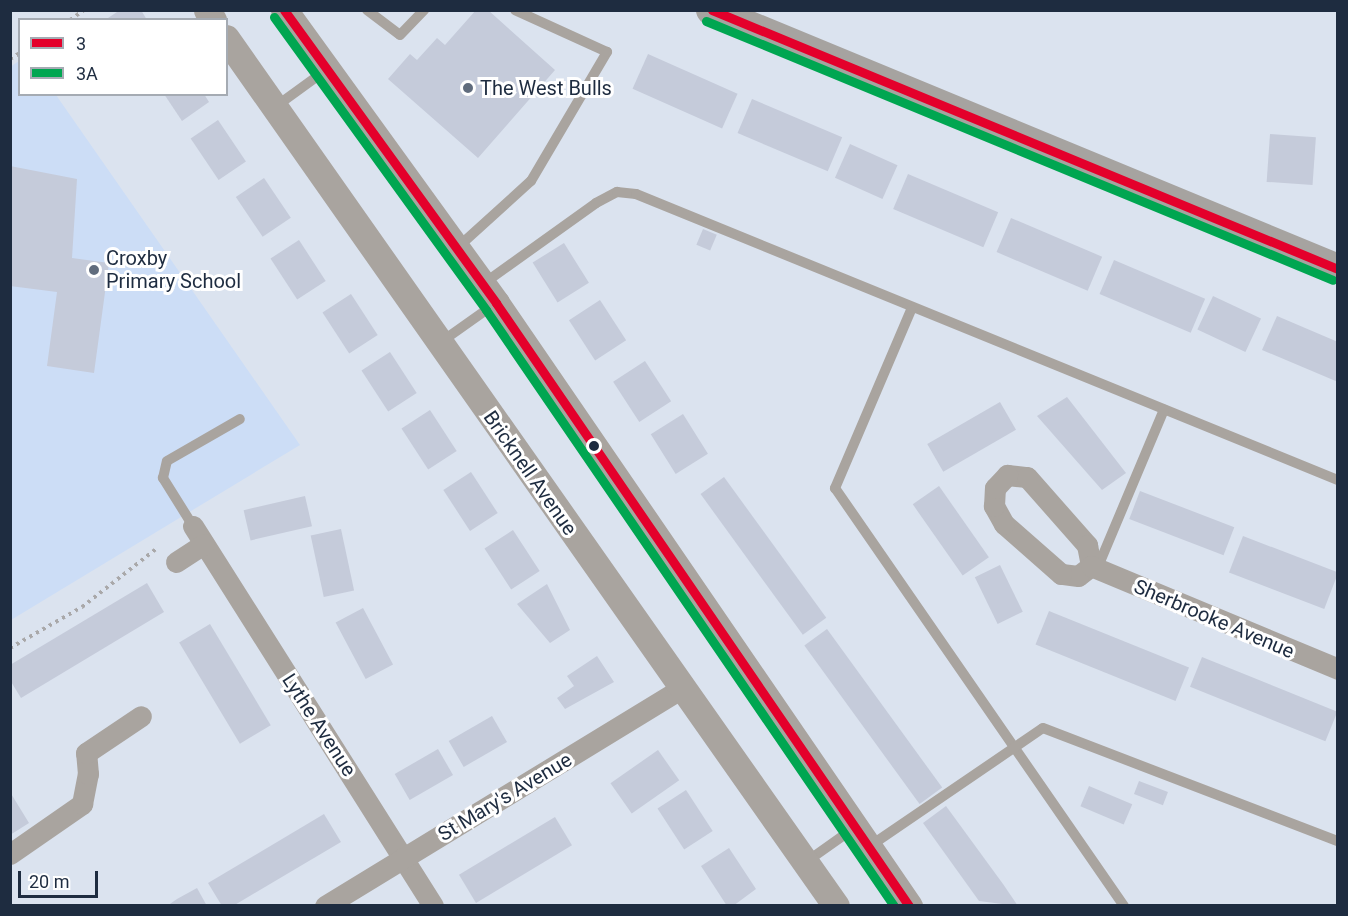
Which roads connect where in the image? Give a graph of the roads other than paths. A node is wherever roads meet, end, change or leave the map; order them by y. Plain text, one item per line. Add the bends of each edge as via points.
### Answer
1 (284, 10) edge
2 (367, 10) edge
3 (424, 10) edge
4 (515, 10) edge
5 (711, 10) edge
6 (228, 41) edge
7 (326, 70) junction
8 (275, 107) junction
9 (456, 249) junction
10 (1338, 269) edge
11 (489, 294) junction
12 (911, 309) junction
13 (441, 342) junction
14 (1164, 410) junction
15 (240, 419) dead end
16 (1338, 480) edge
17 (198, 535) junction
18 (176, 562) dead end
19 (1094, 568) junction
20 (1338, 669) edge
21 (684, 687) junction
22 (141, 716) dead end
23 (1013, 749) junction
24 (861, 838) junction
25 (1338, 841) edge
26 (10, 854) edge
27 (405, 858) junction
28 (806, 862) junction
29 (325, 906) edge
30 (433, 906) edge
31 (836, 906) edge
32 (909, 906) edge
33 (1124, 906) edge

1 - 7 street
2 - 3 lane via 400,35
4 - 9 lane via 607,52 531,181
5 - 10 main road
6 - 8 street, Bricknell Avenue
7 - 8 lane
7 - 9 street
8 - 13 street, Bricknell Avenue
9 - 11 street
11 - 12 lane via 617,192 636,194
11 - 13 lane
11 - 24 street
12 - 14 lane
12 - 23 lane via 835,488
13 - 21 street, Bricknell Avenue via 541,491
14 - 16 lane
14 - 19 lane
15 - 17 lane via 167,461 163,478
17 - 18 street
17 - 27 street, Lythe Avenue
19 - 19 street via 1078,576 1061,574 1004,524 994,506 995,488 1007,475 1027,477 1087,545
19 - 20 street, Sherbrooke Avenue
21 - 27 street, St Mary's Avenue
21 - 28 street, Bricknell Avenue
22 - 26 street via 86,753 82,804
23 - 24 lane
23 - 25 lane via 1043,728
23 - 33 lane
24 - 28 lane
24 - 32 street
27 - 29 street, St Mary's Avenue
27 - 30 street, Lythe Avenue
28 - 31 street, Bricknell Avenue

